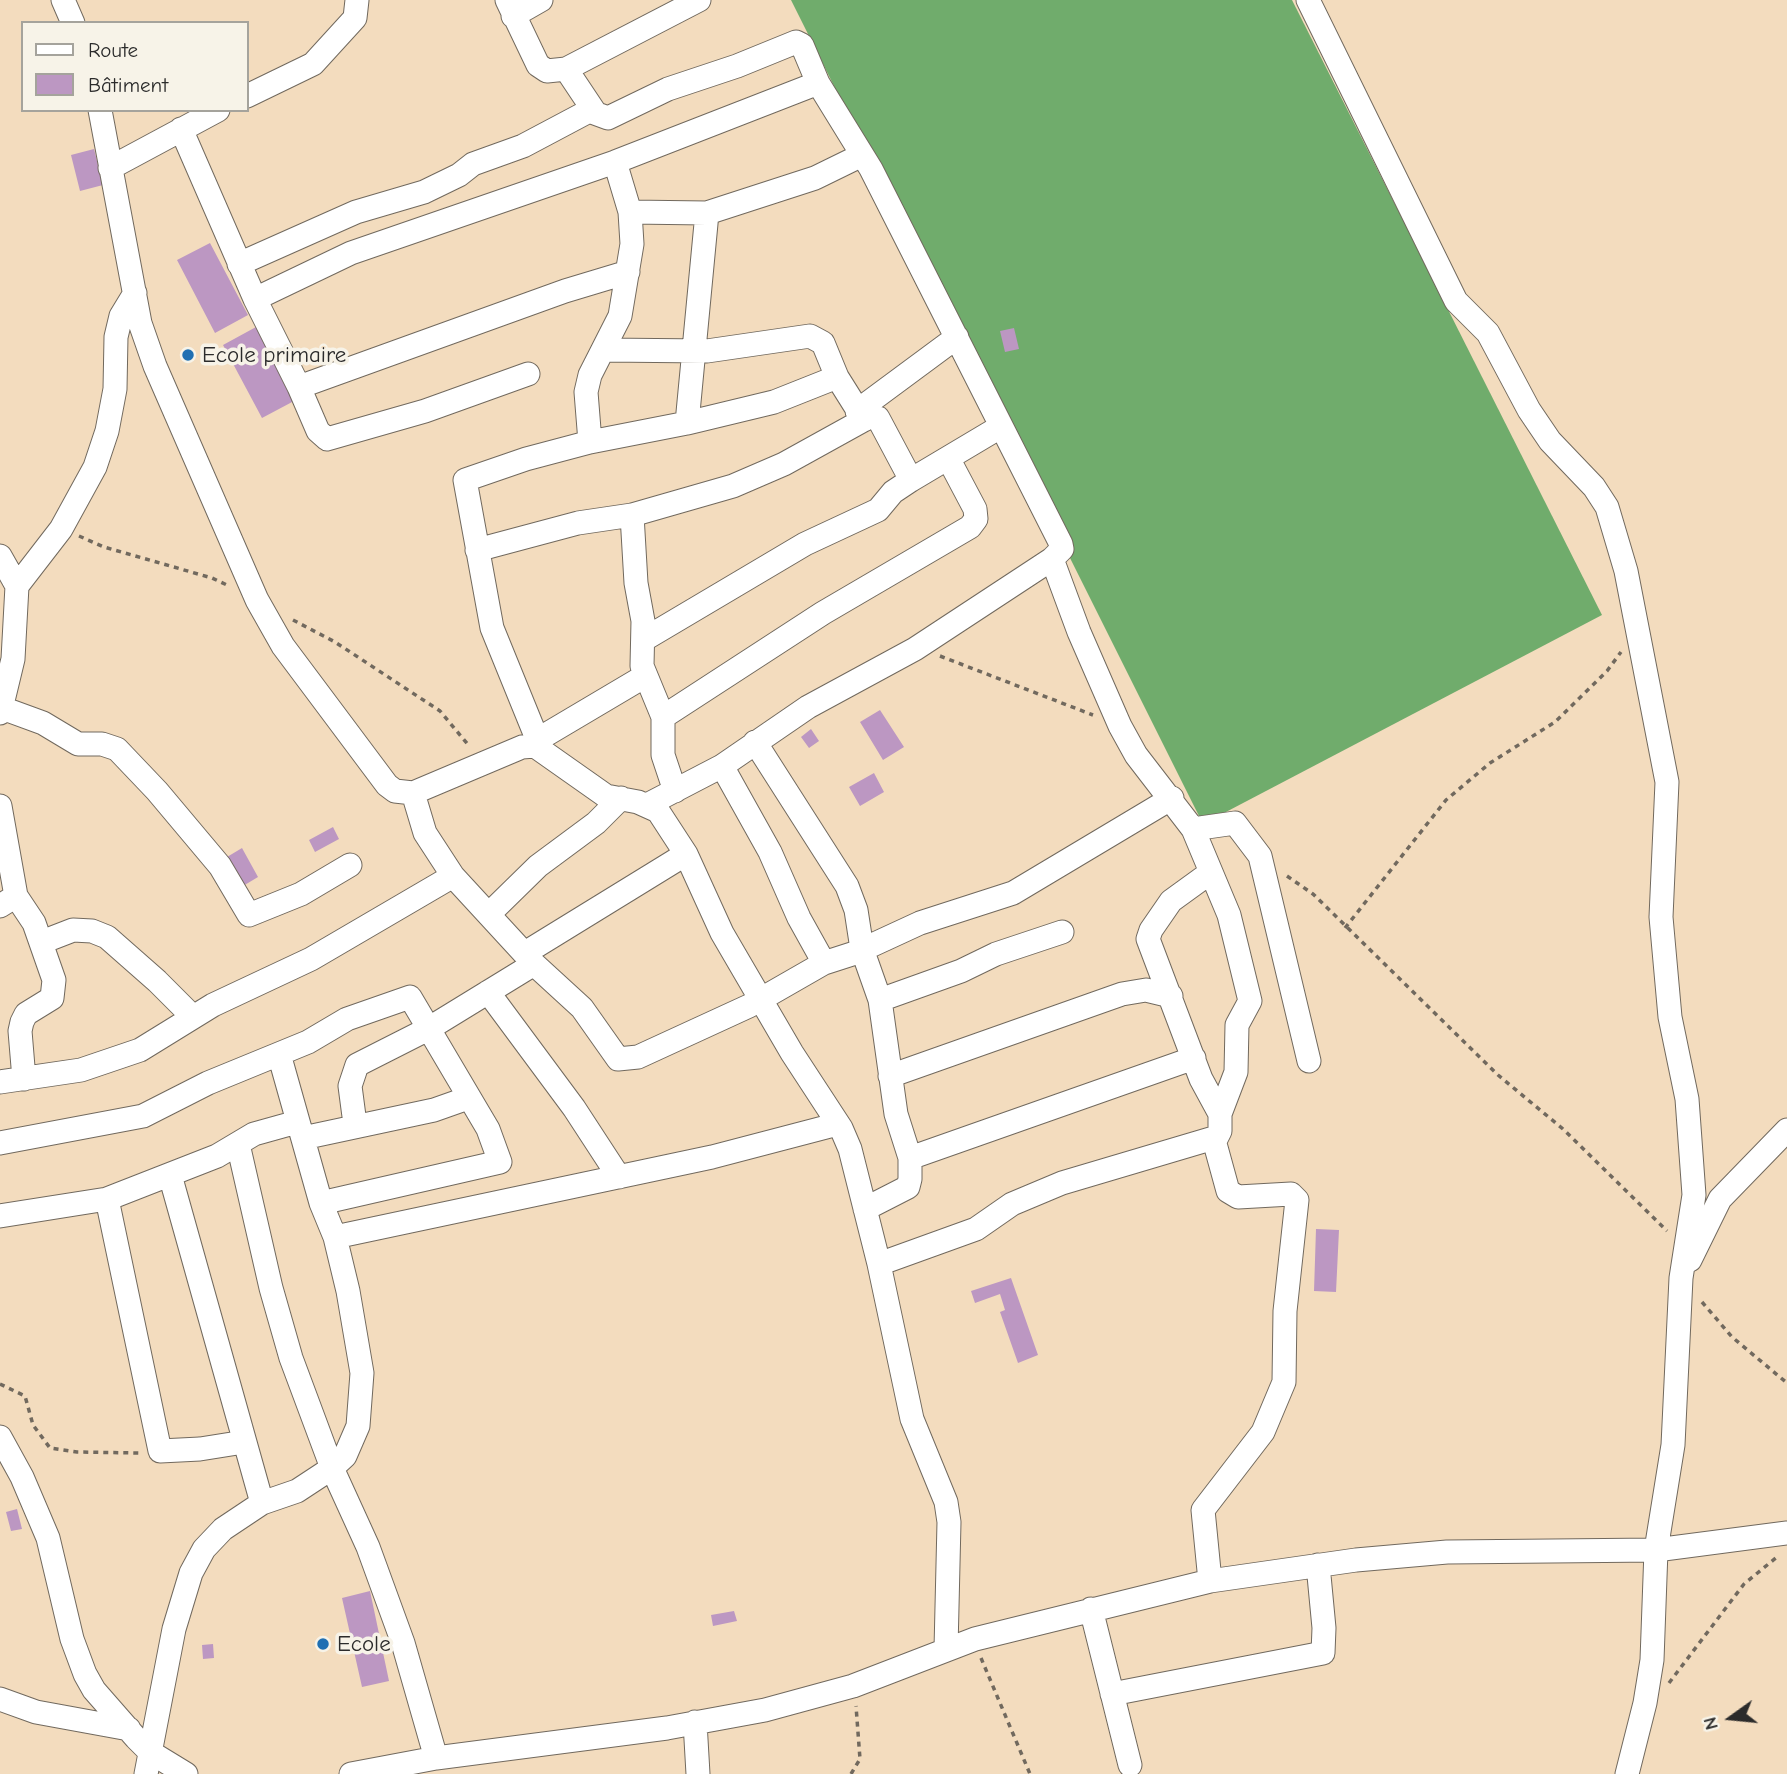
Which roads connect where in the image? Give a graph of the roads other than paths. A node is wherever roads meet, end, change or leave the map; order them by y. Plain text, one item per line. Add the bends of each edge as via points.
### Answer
1 (63, 0) edge
2 (357, 0) edge
3 (541, 0) edge
4 (699, 0) edge
5 (1308, 0) edge
6 (510, 8) edge
7 (72, 21) edge
8 (566, 69) junction
9 (818, 83) junction
10 (248, 96) edge
11 (594, 111) junction
12 (100, 112) edge
13 (214, 112) edge
14 (181, 129) junction
15 (862, 155) junction
16 (615, 162) junction
17 (110, 168) junction
18 (630, 212) junction
19 (707, 213) junction
20 (239, 264) junction
21 (628, 272) junction
22 (135, 293) junction
23 (255, 299) junction
24 (957, 337) junction
25 (604, 350) junction
26 (694, 351) junction
27 (528, 373) dead end
28 (837, 377) junction
29 (299, 387) junction
30 (860, 416) junction
31 (687, 423) junction
32 (1000, 427) junction
33 (590, 442) junction
34 (948, 458) junction
35 (911, 481) junction
36 (632, 515) junction
37 (477, 550) junction
38 (1052, 559) junction
39 (1, 560) edge
40 (17, 586) junction
41 (643, 640) junction
42 (645, 676) junction
43 (1, 711) edge
44 (663, 717) junction
45 (755, 742) junction
46 (538, 743) junction
47 (722, 766) junction
48 (675, 791) junction
49 (412, 793) junction
50 (621, 798) junction
51 (1172, 798) junction
52 (647, 805) junction
53 (0, 806) edge
54 (1193, 829) junction
55 (686, 854) junction
56 (350, 864) dead end
57 (1211, 872) junction
58 (453, 876) junction
59 (8, 901) edge
60 (489, 914) junction
61 (1062, 932) dead end
62 (42, 942) junction
63 (862, 949) junction
64 (529, 959) junction
65 (824, 963) junction
66 (488, 992) junction
67 (1171, 996) junction
68 (761, 999) junction
69 (880, 1000) junction
70 (193, 1017) junction
71 (428, 1029) junction
72 (279, 1054) junction
73 (1194, 1058) junction
74 (1309, 1061) dead end
75 (890, 1076) junction
76 (24, 1079) junction
77 (0, 1082) edge
78 (468, 1098) junction
79 (1220, 1114) junction
80 (355, 1124) junction
81 (838, 1124) junction
82 (300, 1130) junction
83 (1787, 1130) edge
84 (1214, 1140) junction
85 (0, 1143) edge
86 (238, 1144) junction
87 (910, 1158) junction
88 (170, 1175) junction
89 (619, 1177) junction
90 (107, 1199) junction
91 (321, 1203) junction
92 (865, 1209) junction
93 (0, 1216) edge
94 (335, 1237) junction
95 (879, 1264) junction
96 (1681, 1278) junction
97 (0, 1437) edge
98 (244, 1442) junction
99 (332, 1468) junction
100 (262, 1503) junction
101 (1787, 1534) edge
102 (1656, 1550) junction
103 (1318, 1565) junction
104 (1210, 1581) junction
105 (1091, 1609) junction
106 (946, 1649) junction
107 (1112, 1694) junction
108 (0, 1699) edge
109 (695, 1722) junction
110 (129, 1729) junction
111 (436, 1758) junction
112 (148, 1763) edge
113 (1130, 1765) dead end
114 (186, 1774) edge
115 (351, 1774) edge
116 (698, 1774) edge
117 (1627, 1774) edge

1 - 7 street
2 - 10 street via 355,18 313,64
3 - 6 street
4 - 8 street
5 - 96 street via 1457,300 1488,333 1550,440 1607,507 1626,571 1667,782 1661,917 1670,1017 1687,1099 1694,1195
6 - 8 street via 542,69
8 - 11 street
9 - 11 street via 802,45 796,43 668,89 608,118
9 - 15 street
9 - 16 street
11 - 20 street via 523,146 473,164 424,192 356,212
12 - 17 street
13 - 14 street
14 - 17 street
14 - 20 street
15 - 19 street via 815,178
15 - 24 street
16 - 18 street
16 - 23 street via 351,253
17 - 22 street
18 - 19 street
18 - 21 street
19 - 26 street
20 - 23 street
21 - 25 street via 620,316
21 - 29 street
22 - 40 street via 121,316 116,337 114,389 95,467 61,529
22 - 49 street via 155,366 257,600 283,646 387,785 395,792
23 - 29 street
24 - 30 street
24 - 32 street
25 - 26 street
25 - 33 street via 586,392
26 - 28 street via 810,336 823,343
26 - 31 street
27 - 29 street via 415,414 327,439 318,431
28 - 30 street
28 - 31 street via 774,402
30 - 35 street via 878,418
30 - 36 street via 784,464 733,486
31 - 33 street
32 - 34 street
32 - 38 street via 1062,547
33 - 37 street via 467,477 464,483
34 - 35 street
34 - 44 street via 975,509 976,519 970,527
35 - 41 street via 893,492 878,510 805,544
36 - 37 street via 578,523
36 - 41 street
37 - 46 street via 496,642
38 - 45 street via 915,649 808,707
38 - 51 street via 1120,726 1136,755
39 - 40 street
40 - 43 street via 13,659
41 - 42 street
42 - 44 street
42 - 46 street
43 - 56 street via 43,723 76,743 117,750 220,866 249,915 301,894
44 - 48 street via 663,755
45 - 47 street
45 - 63 street via 847,886
46 - 49 street
46 - 50 street via 601,793
47 - 48 street
47 - 65 street
48 - 52 street
49 - 58 street via 425,833
50 - 52 street
50 - 60 street via 531,872
51 - 54 street
51 - 63 street via 1013,893 920,923
52 - 55 street via 664,816
53 - 59 street
54 - 57 street
54 - 74 street via 1235,823 1260,856
55 - 64 street
55 - 68 street via 722,933
57 - 67 street via 1171,901 1148,935
57 - 79 street via 1236,937 1250,1001 1237,1025 1236,1072
58 - 60 street
58 - 70 street via 311,959
59 - 62 street via 27,910
60 - 64 street
61 - 69 street
62 - 70 street via 73,930 107,937
62 - 76 street via 54,992 22,1022
63 - 65 street
63 - 69 street
64 - 66 street
64 - 68 street via 582,1008 621,1060 638,1057
65 - 68 street
66 - 71 street
66 - 89 street
67 - 73 street
67 - 75 street via 1146,989 1130,992
68 - 81 street
69 - 75 street
70 - 76 street via 140,1049 99,1065
71 - 72 street via 411,998 406,997 347,1019
71 - 78 street
71 - 80 street via 357,1065 350,1086
72 - 82 street
72 - 85 street via 143,1116
73 - 79 street
73 - 87 street
75 - 87 street
76 - 77 street
78 - 80 street via 434,1110
78 - 91 street via 494,1142 498,1164
79 - 84 street via 1220,1131
80 - 82 street
81 - 89 street
81 - 92 street via 848,1141
82 - 86 street via 262,1131
82 - 91 street
83 - 96 street via 1720,1199
84 - 95 street via 1062,1183 1012,1204 976,1229
84 - 104 street via 1228,1191 1238,1197 1291,1194 1297,1200 1284,1382 1264,1432 1203,1510
86 - 88 street
86 - 99 street via 281,1324
87 - 92 street via 908,1187
88 - 90 street
88 - 98 street
89 - 94 street
90 - 93 street
90 - 98 street via 160,1451
91 - 94 street
92 - 95 street
94 - 99 street via 358,1340 362,1399 354,1440
95 - 106 street via 912,1419 946,1502
96 - 102 street via 1673,1445
97 - 110 street via 45,1529 85,1674
98 - 100 street
99 - 100 street via 297,1491
99 - 111 street via 368,1547 403,1643
100 - 112 street via 223,1529 204,1549 191,1573 174,1629
101 - 102 street
102 - 103 street via 1447,1552
102 - 117 street via 1652,1660
103 - 104 street
103 - 107 street via 1323,1653
104 - 105 street
105 - 106 street
105 - 107 street
106 - 109 street via 853,1686 765,1710
107 - 113 street
108 - 110 street via 36,1712
109 - 111 street
109 - 116 street
110 - 112 street
111 - 115 street
112 - 114 street

